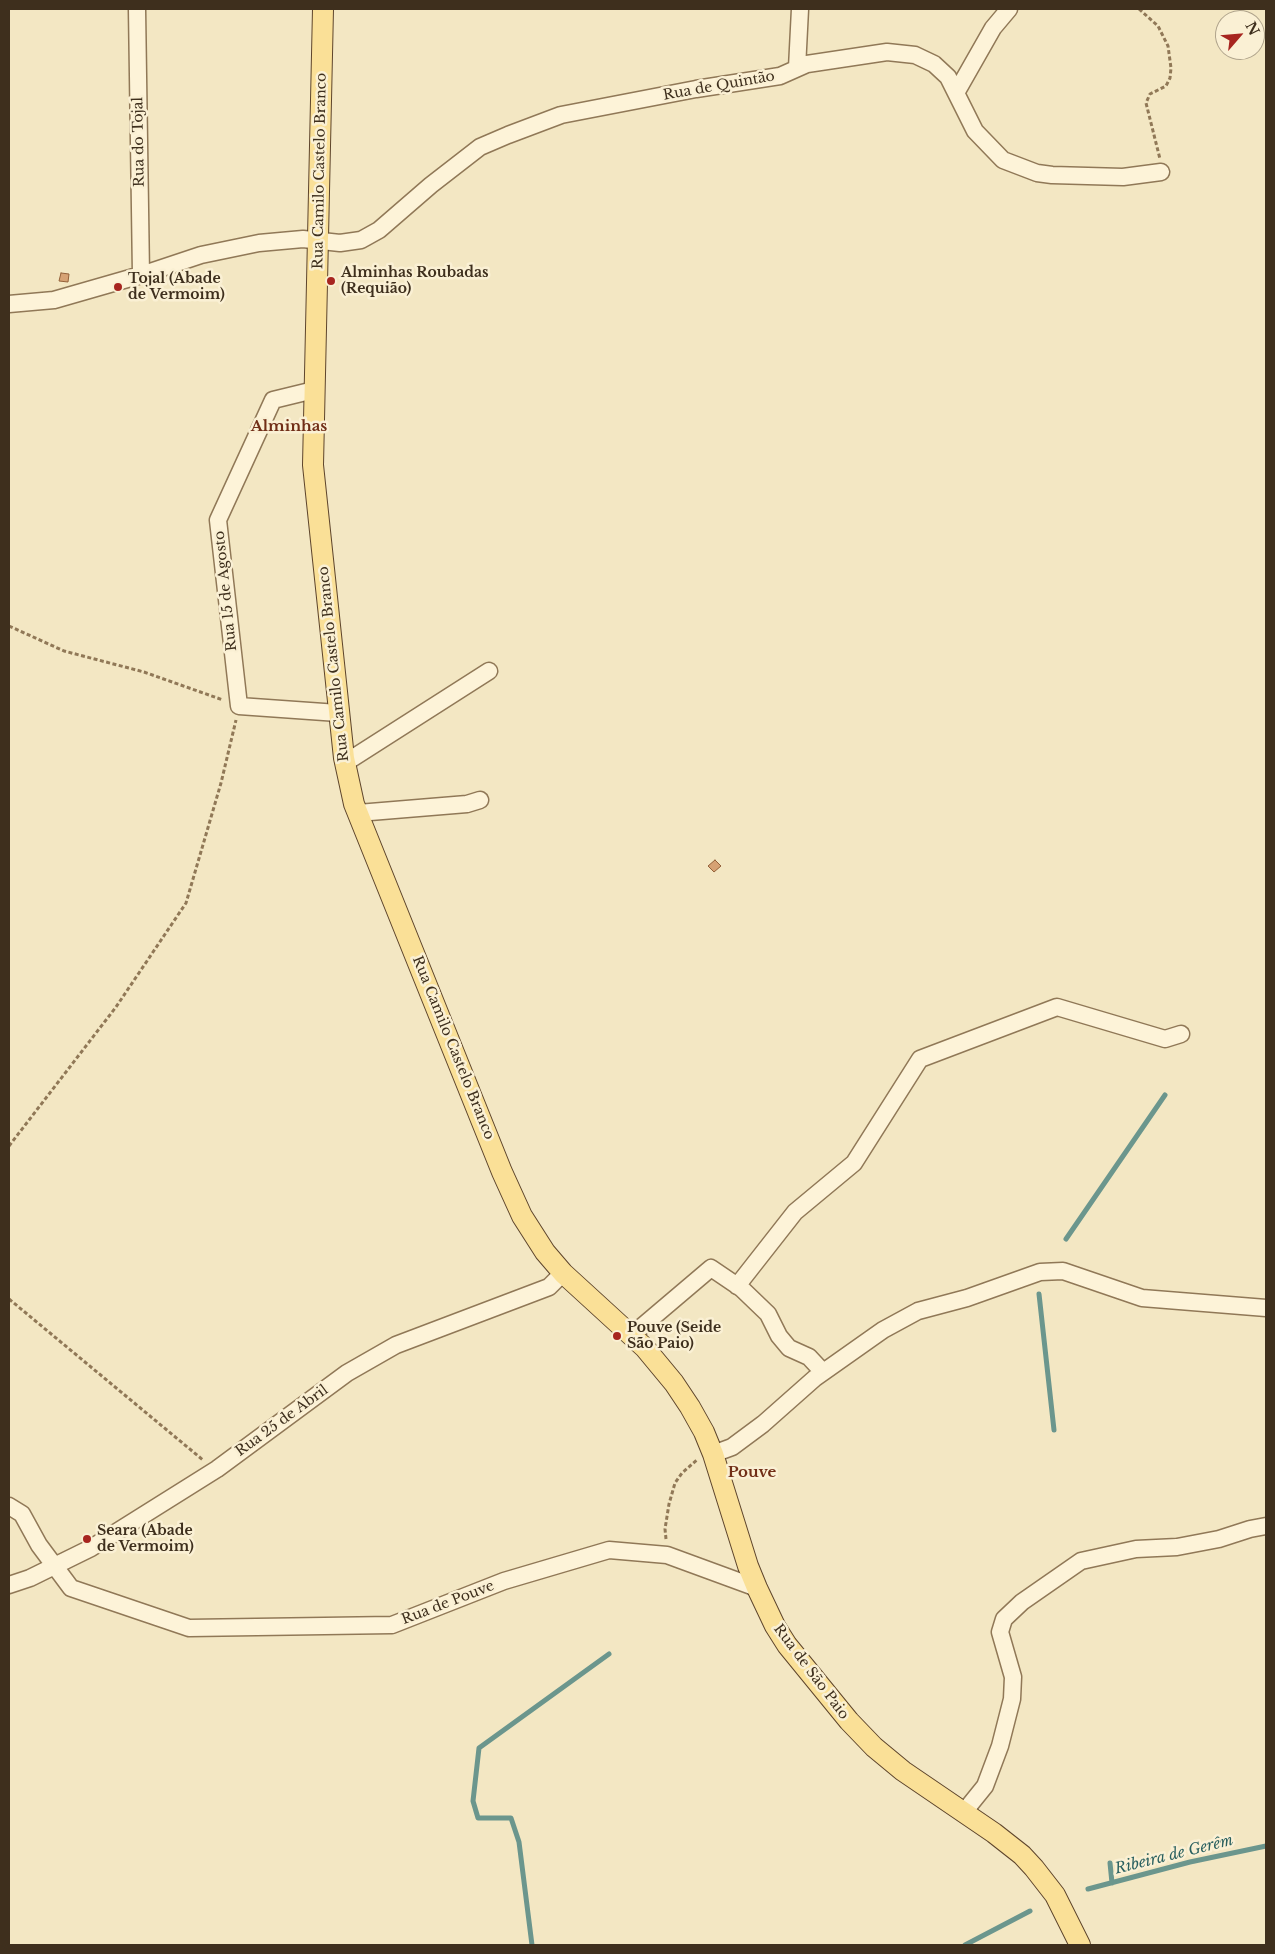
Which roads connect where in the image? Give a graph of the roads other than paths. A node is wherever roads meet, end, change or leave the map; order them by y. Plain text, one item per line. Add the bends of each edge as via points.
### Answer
1 (137, 9) edge
2 (323, 9) edge
3 (800, 9) edge
4 (1009, 9) edge
5 (797, 68) junction
6 (956, 92) junction
7 (1161, 172) road end
8 (318, 240) junction
9 (141, 275) junction
10 (9, 304) edge
11 (314, 390) junction
12 (489, 671) dead end
13 (338, 713) junction
14 (345, 763) junction
15 (480, 800) dead end
16 (358, 813) junction
17 (1181, 1034) dead end
18 (563, 1274) junction
19 (737, 1286) junction
20 (1266, 1308) edge
21 (632, 1335) junction
22 (823, 1372) junction
23 (713, 1454) junction
24 (9, 1506) edge
25 (1266, 1526) edge
26 (54, 1567) junction
27 (9, 1585) edge
28 (757, 1588) junction
29 (964, 1812) junction
30 (1080, 1945) edge

1 - 9 street, Rua do Tojal
2 - 8 main road, Rua Camilo Castelo Branco
3 - 5 street
4 - 6 street
5 - 6 street, Rua de Quintão via 887,52 915,55 934,64 948,77
5 - 8 street, Rua de Quintão via 780,76 696,88 571,113 538,124 480,147 379,230 361,240 340,243
6 - 7 street, Rua de Quintão via 974,131 1003,160 1014,165 1052,175 1123,177
8 - 9 street, Rua de Quintão via 259,243 201,255
8 - 11 main road, Rua Camilo Castelo Branco
9 - 10 street, Rua de Quintão via 54,300
11 - 13 main road, Rua Camilo Castelo Branco via 313,465
11 - 13 street, Rua 15 de Agosto via 273,400 218,520 239,706
12 - 14 street
13 - 14 main road, Rua Camilo Castelo Branco
14 - 16 main road, Rua Camilo Castelo Branco
15 - 16 street via 467,804
16 - 18 main road, Rua Camilo Castelo Branco via 516,1203 534,1236
17 - 19 street via 1165,1039 1057,1007 920,1059 854,1163 795,1212
18 - 21 main road, Rua de São Paio
18 - 26 street, Rua 25 de Abril via 549,1287 396,1345 347,1373 217,1469 91,1548
19 - 21 street via 711,1268
19 - 22 street via 768,1314 789,1348 809,1357
20 - 22 street via 1142,1298 1063,1271 1040,1272 967,1298 918,1311 883,1330
21 - 23 main road, Rua de São Paio via 674,1383 700,1423
22 - 23 street via 732,1447
23 - 28 main road, Rua de São Paio
24 - 26 street, Rua de Pouve via 22,1514
25 - 29 street via 1177,1547 1136,1549 1081,1561 1022,1602 1004,1619 1000,1632 1013,1677 1012,1698 1000,1746 985,1786
26 - 27 street, Rua 25 de Abril
26 - 28 street, Rua de Pouve via 71,1588 189,1628 392,1625 504,1582 609,1550 666,1555
28 - 29 main road, Rua de São Paio via 787,1645 855,1728 903,1770
29 - 30 main road, Rua de São Paio via 1008,1843 1034,1868 1062,1907

